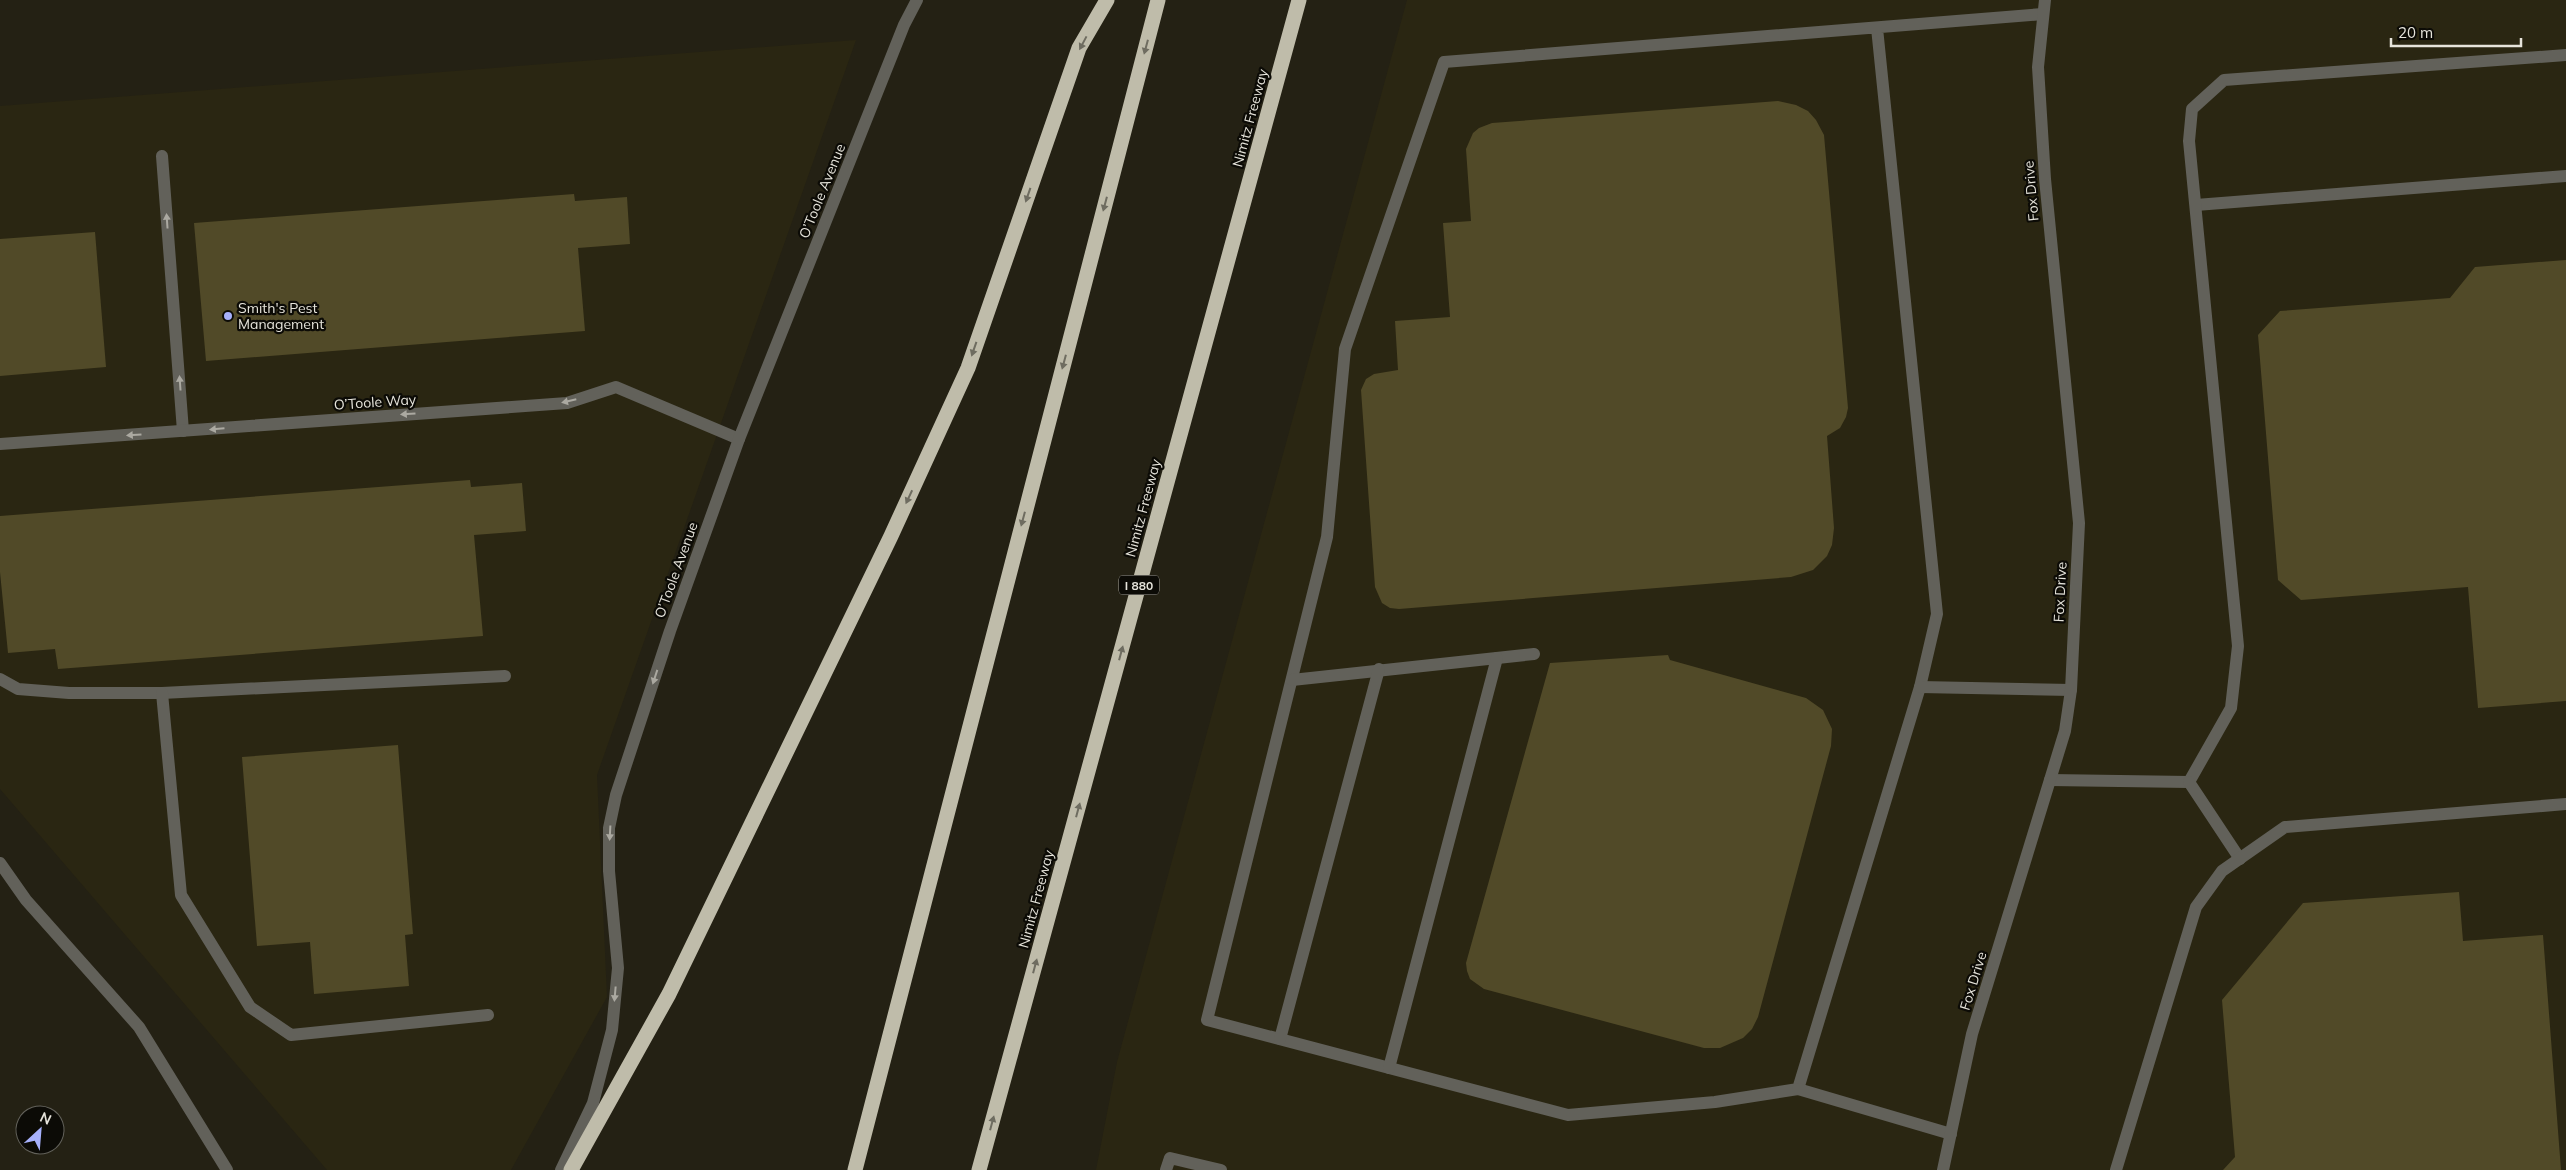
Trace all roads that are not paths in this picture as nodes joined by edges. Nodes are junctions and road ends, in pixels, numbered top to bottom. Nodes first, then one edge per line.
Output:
1 (917, 0) edge
2 (1107, 0) edge
3 (1158, 0) edge
4 (1299, 0) edge
5 (2044, 0) edge
6 (2043, 14) junction
7 (1877, 28) junction
8 (2566, 55) edge
9 (162, 156) dead end
10 (2566, 176) edge
11 (2196, 205) junction
12 (183, 431) junction
13 (739, 439) junction
14 (0, 444) edge
15 (1534, 654) dead end
16 (1497, 658) junction
17 (1379, 669) junction
18 (505, 676) dead end
19 (0, 678) edge
20 (1292, 680) junction
21 (1920, 687) junction
22 (2071, 690) junction
23 (162, 693) junction
24 (2050, 780) junction
25 (2189, 782) junction
26 (2566, 804) edge
27 (2240, 859) junction
28 (0, 863) edge
29 (488, 1015) dead end
30 (1280, 1039) junction
31 (1389, 1068) junction
32 (1798, 1089) junction
33 (1951, 1134) junction
34 (227, 1170) edge
35 (562, 1170) edge
36 (571, 1170) edge
37 (855, 1170) edge
38 (979, 1170) edge
39 (1166, 1170) edge
40 (1221, 1170) edge
41 (1943, 1170) edge
42 (2116, 1170) edge

1 - 13 street, O’Toole Avenue
2 -> 36 highway
3 -> 37 highway
38 -> 4 highway, Nimitz Freeway / I 880
5 - 6 street, Fox Drive
6 - 7 street
6 - 22 street, Fox Drive
7 - 20 street
7 - 21 street
8 - 11 street
12 -> 9 street
10 - 11 street
11 - 25 street
13 -> 12 street, O’Toole Way
12 -> 14 street, O’Toole Way
13 -> 35 street, O’Toole Avenue
15 - 16 street
16 - 17 street
16 - 31 street
17 - 20 street
17 - 30 street
18 - 23 street
19 - 23 street
20 - 30 street
21 - 22 street
21 - 32 street
22 - 24 street, Fox Drive
23 - 29 street
24 - 25 street
24 - 33 street, Fox Drive
25 - 27 street
26 - 27 street
27 - 42 street
28 - 34 street
30 - 31 street
31 - 32 street
32 - 33 street
33 - 41 street, Fox Drive
39 - 40 street

